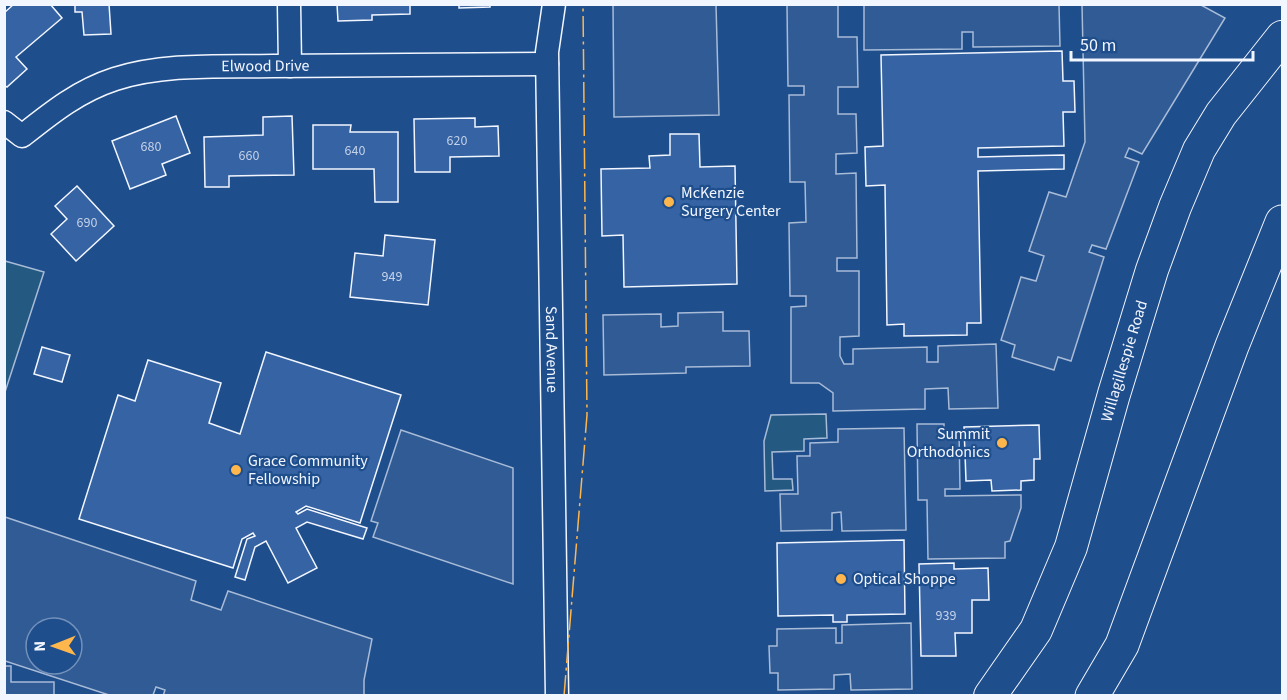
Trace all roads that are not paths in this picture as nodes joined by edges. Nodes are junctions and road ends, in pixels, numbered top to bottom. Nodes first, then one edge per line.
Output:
1 (289, 4) edge
2 (554, 4) edge
3 (1282, 37) edge
4 (547, 64) junction
5 (290, 66) junction
6 (4, 122) edge
7 (1282, 222) edge
8 (557, 696) edge
9 (990, 696) edge
10 (1092, 696) edge

1 - 5 street
2 - 4 street, Sand Avenue
3 - 9 street, Willagillespie Road
4 - 5 street, Elwood Drive
4 - 8 street, Sand Avenue
5 - 6 street, Elwood Drive
7 - 10 highway

